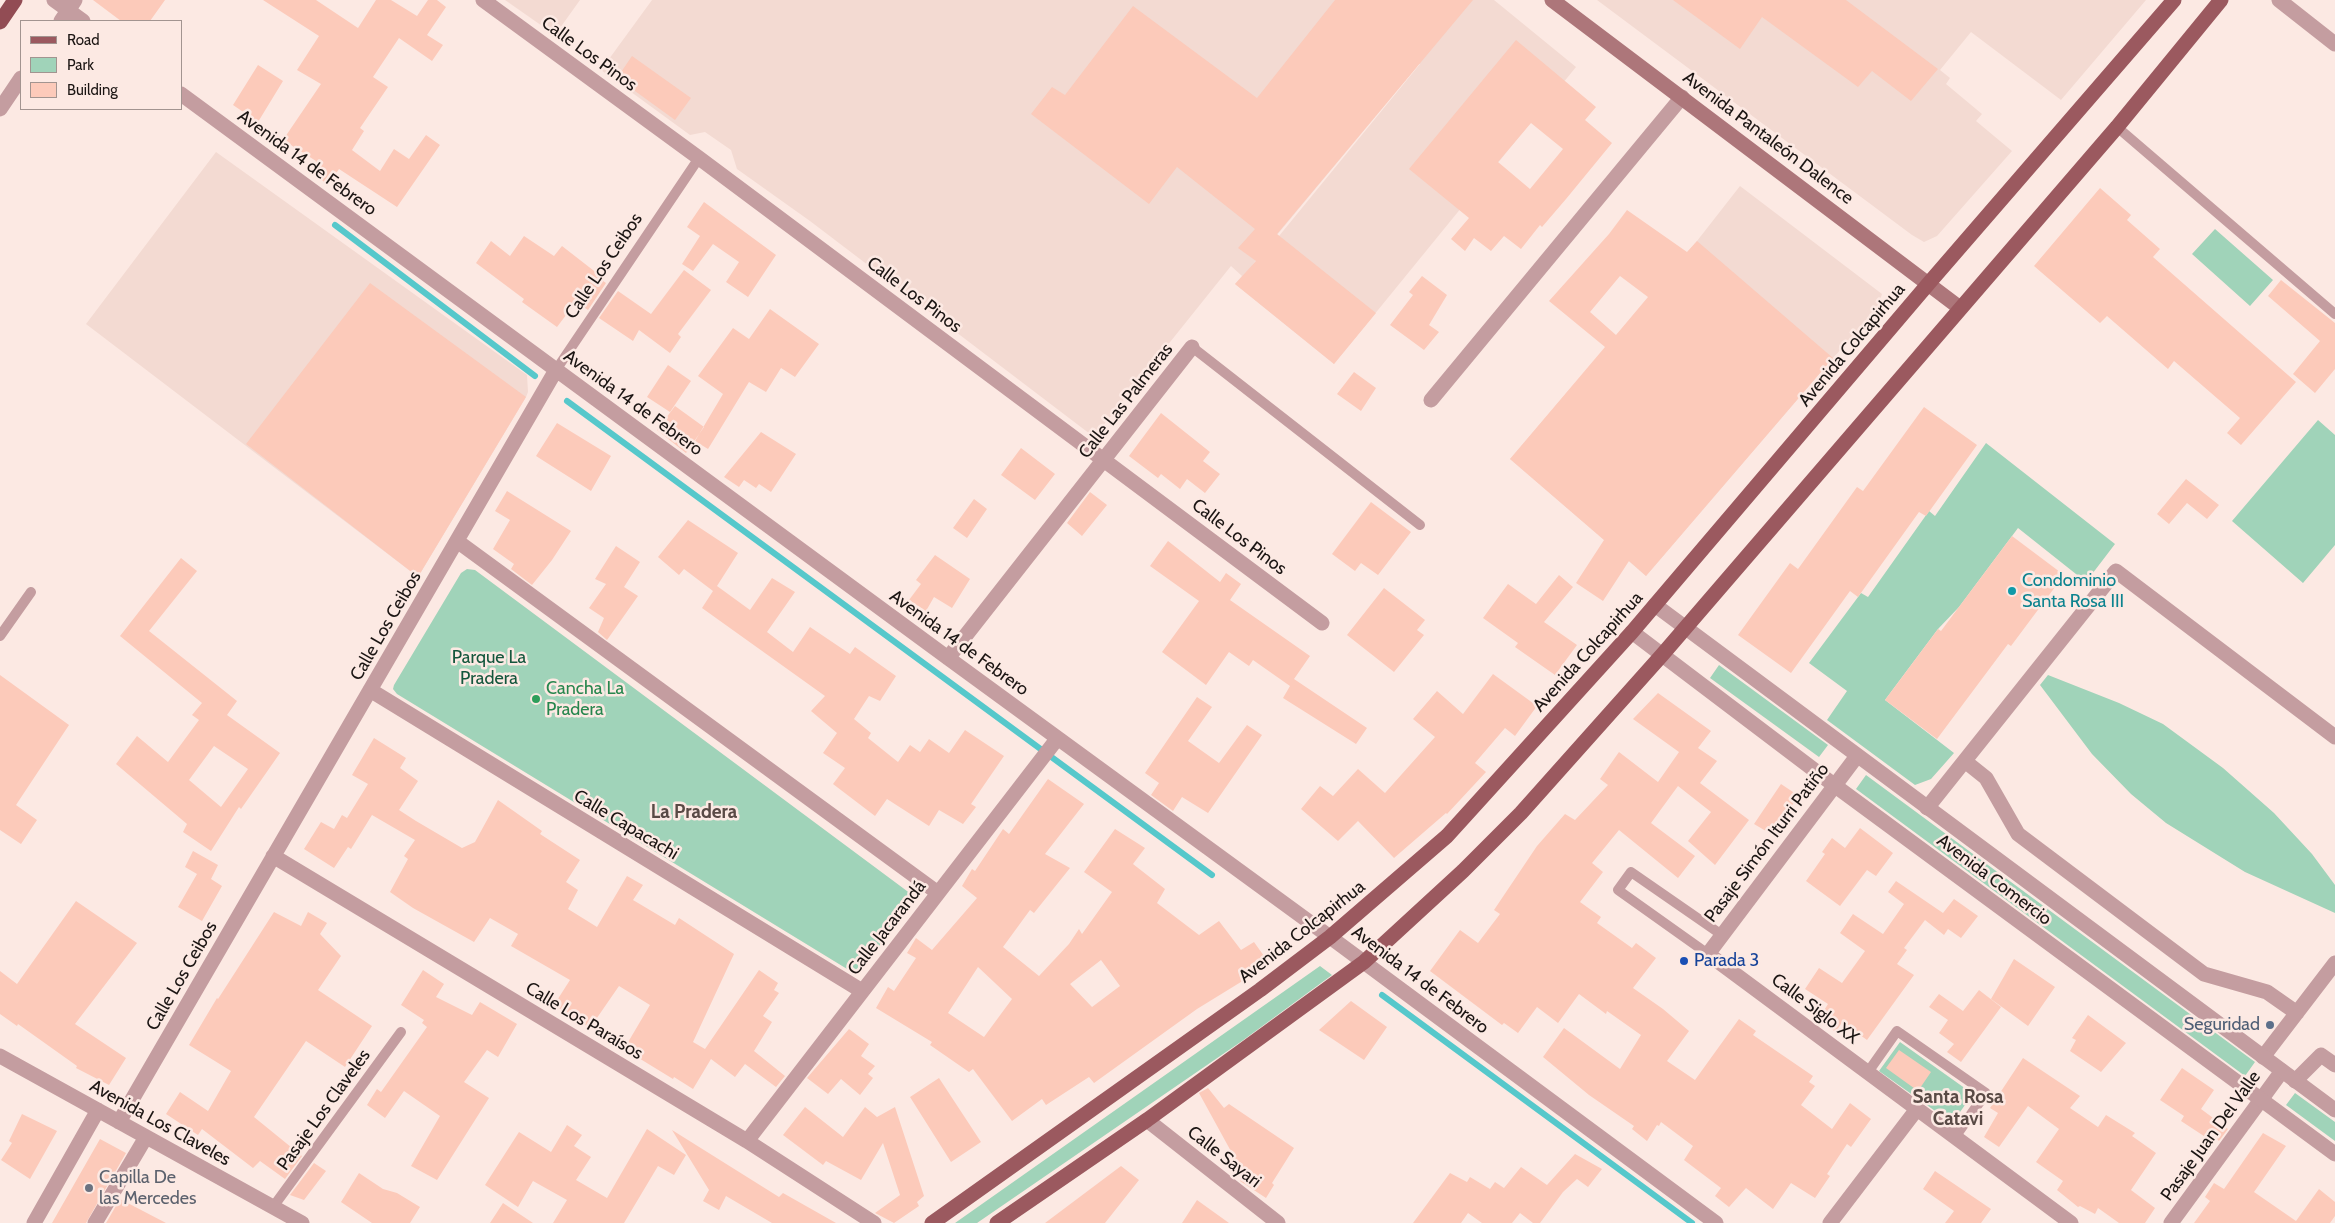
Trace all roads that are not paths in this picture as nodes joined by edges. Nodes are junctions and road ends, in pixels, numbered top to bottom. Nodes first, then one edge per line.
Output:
1 (15, 0) edge
2 (54, 0) edge
3 (483, 0) edge
4 (1552, 0) edge
5 (2174, 0) edge
6 (2220, 0) edge
7 (2279, 0) edge
8 (68, 11) edge
9 (82, 20) edge
10 (0, 22) edge
11 (2335, 44) edge
12 (20, 79) edge
13 (182, 95) edge
14 (1682, 97) junction
15 (0, 109) edge
16 (2117, 127) junction
17 (699, 158) junction
18 (1929, 283) junction
19 (1960, 308) junction
20 (2335, 314) edge
21 (1192, 347) joint
22 (556, 370) junction
23 (1431, 400) dead end
24 (1103, 460) junction
25 (1420, 525) dead end
26 (458, 541) junction
27 (31, 592) dead end
28 (1655, 605) junction
29 (1322, 623) dead end
30 (1684, 628) junction
31 (1632, 632) junction
32 (0, 636) edge
33 (1662, 655) junction
34 (948, 658) junction
35 (370, 690) junction
36 (2335, 737) edge
37 (1057, 739) junction
38 (1857, 756) junction
39 (1966, 762) junction
40 (1834, 785) junction
41 (1927, 808) junction
42 (273, 856) junction
43 (938, 893) junction
44 (1722, 935) junction
45 (1330, 937) junction
46 (1708, 954) junction
47 (1364, 962) junction
48 (2335, 963) edge
49 (862, 991) junction
50 (2297, 1013) junction
51 (401, 1032) dead end
52 (0, 1056) edge
53 (2263, 1058) junction
54 (2335, 1065) edge
55 (2282, 1071) junction
56 (1868, 1072) junction
57 (2295, 1081) junction
58 (2259, 1100) junction
59 (1917, 1109) junction
60 (98, 1110) junction
61 (2335, 1110) edge
62 (1146, 1120) junction
63 (119, 1122) junction
64 (146, 1137) junction
65 (1955, 1137) junction
66 (747, 1141) junction
67 (2335, 1154) edge
68 (273, 1207) junction
69 (34, 1223) edge
70 (95, 1223) edge
71 (302, 1223) edge
72 (874, 1223) edge
73 (932, 1223) edge
74 (997, 1223) edge
75 (1278, 1223) edge
76 (1716, 1223) edge
77 (1830, 1223) edge
78 (2071, 1223) edge
79 (2171, 1223) edge

1 - 10 highway
2 - 8 street
3 - 17 street, Calle Los Pinos
4 - 14 main road, Avenida Pantaleón Dalence
5 - 18 main road, Avenida Colcapirhua
6 - 16 main road
7 - 11 street
8 - 9 street
12 - 15 street
13 - 22 street, Avenida 14 de Febrero
14 - 18 main road, Avenida Pantaleón Dalence
14 - 23 street
16 - 19 main road
16 - 20 lane
17 - 22 lane, Calle Los Ceibos
17 - 24 street, Calle Los Pinos
18 - 19 main road, Avenida Pantaleón Dalence
18 - 28 main road, Avenida Colcapirhua
19 - 30 main road
21 - 24 street, Calle Las Palmeras
21 - 25 lane, Calle Las Palmeras
22 - 26 street, Calle Los Ceibos
22 - 34 street, Avenida 14 de Febrero
24 - 29 street, Calle Los Pinos
24 - 34 street, Calle Las Palmeras
26 - 35 street, Calle Los Ceibos
26 - 43 street
27 - 32 lane
28 - 30 street, Avenida Comercio
28 - 31 main road, Avenida Colcapirhua
30 - 33 main road
30 - 38 street, Avenida Comercio
31 - 33 street, Avenida Comercio
31 - 45 main road, Avenida Colcapirhua
33 - 40 street, Avenida Comercio
33 - 47 main road
34 - 37 street, Avenida 14 de Febrero
35 - 42 street, Calle Los Ceibos
35 - 49 street, Calle Capacachi
36 - 39 street
37 - 43 street, Calle Jacarandá
37 - 45 street, Avenida 14 de Febrero
38 - 40 street, Pasaje Simón Iturri Patiño
38 - 41 street, Avenida Comercio
39 - 41 street
39 - 50 street
40 - 44 street, Pasaje Simón Iturri Patiño
40 - 58 street, Avenida Comercio
41 - 53 street, Avenida Comercio
42 - 63 street, Calle Los Ceibos
42 - 66 street, Calle Los Paraísos
43 - 49 street, Calle Jacarandá
44 - 46 street, Pasaje Simón Iturri Patiño
44 - 46 lane, Calle Siglo XX
45 - 47 street, Avenida 14 de Febrero
45 - 73 main road, Avenida Colcapirhua
46 - 56 street, Calle Siglo XX
47 - 62 main road
47 - 76 street, Avenida 14 de Febrero
48 - 50 street, Pasaje Juan Del Valle
49 - 66 street, Calle Jacarandá
50 - 53 street, Pasaje Juan Del Valle
51 - 68 lane, Pasaje Los Claveles
52 - 60 street, Avenida Los Claveles
53 - 55 street, Avenida Comercio
54 - 57 street
55 - 57 street, Avenida Comercio
55 - 58 street, Pasaje Juan Del Valle
56 - 59 street, Calle Siglo XX
56 - 65 lane
57 - 61 street, Avenida Comercio
58 - 67 street, Avenida Comercio
58 - 79 street, Pasaje Juan Del Valle
59 - 65 street, Calle Siglo XX
59 - 77 street
60 - 63 street, Avenida Los Claveles
60 - 69 street
62 - 74 main road
62 - 75 street, Calle Sayari
63 - 64 street, Avenida Los Claveles
64 - 68 street, Avenida Los Claveles
64 - 70 street
65 - 78 street, Calle Siglo XX
66 - 72 street, Calle Los Paraísos
68 - 71 street, Avenida Los Claveles

